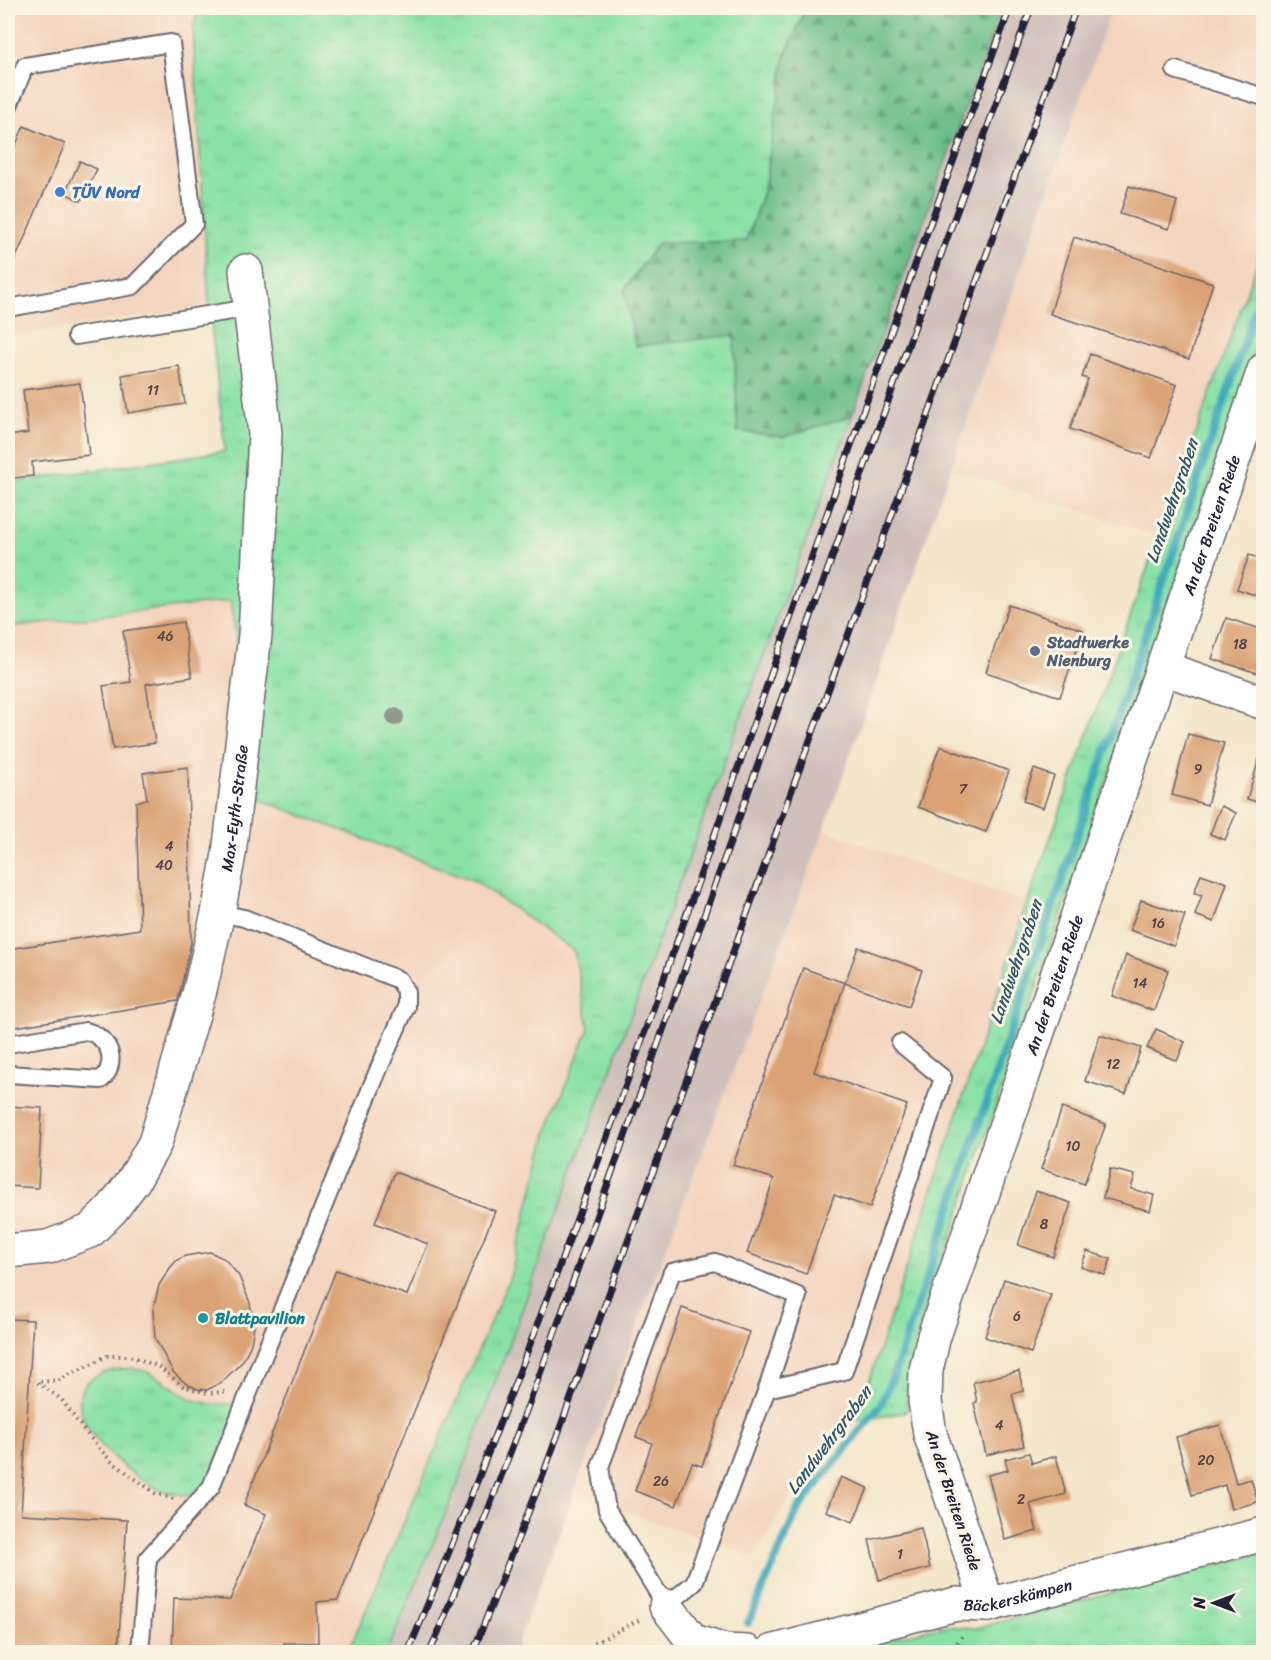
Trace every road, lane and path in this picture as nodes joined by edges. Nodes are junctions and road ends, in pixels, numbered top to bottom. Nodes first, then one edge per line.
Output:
1 (1175, 70) dead end
2 (1263, 97) edge
3 (8, 108) edge
4 (246, 271) dead end
5 (8, 308) edge
6 (250, 308) junction
7 (76, 336) dead end
8 (1263, 370) edge
9 (1162, 668) junction
10 (1263, 703) edge
11 (218, 913) junction
12 (900, 1043) dead end
13 (8, 1044) edge
14 (8, 1074) edge
15 (8, 1251) edge
16 (767, 1389) junction
17 (249, 1390) junction
18 (196, 1504) junction
19 (1263, 1534) edge
20 (988, 1605) junction
21 (666, 1606) junction
22 (140, 1653) edge
23 (587, 1653) edge
24 (747, 1653) edge
25 (771, 1653) edge

1 - 2 lane
3 - 5 lane
4 - 6 street, Max-Eyth-Straße
6 - 7 lane
6 - 11 street, Max-Eyth-Straße
8 - 9 street, An der Breiten Riede
9 - 10 street
9 - 20 street, An der Breiten Riede
11 - 15 street, Max-Eyth-Straße
11 - 17 lane
12 - 16 lane
13 - 14 lane
16 - 21 lane
16 - 21 lane
17 - 18 lane
17 - 18 path
18 - 22 lane
19 - 20 street, Bäckerskämpen
20 - 25 street, Bäckerskämpen
21 - 23 path
21 - 24 street

